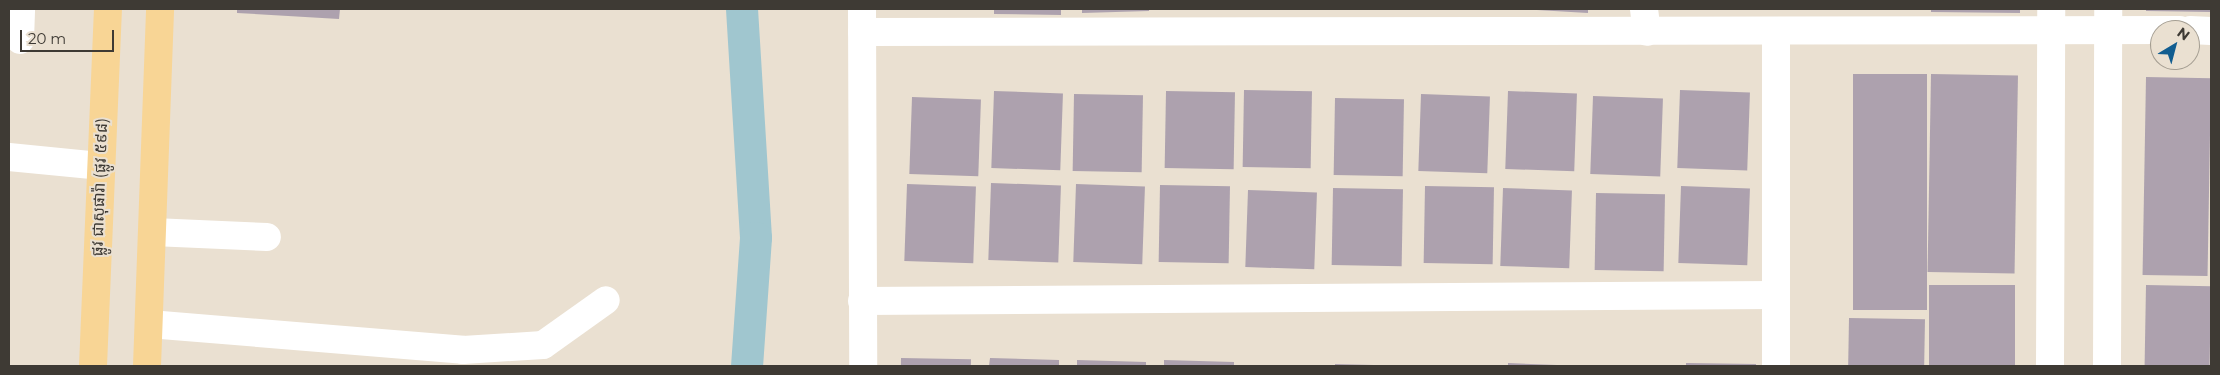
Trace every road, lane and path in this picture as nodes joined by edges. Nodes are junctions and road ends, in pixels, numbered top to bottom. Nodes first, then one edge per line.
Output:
1 (21, 9) edge
2 (108, 9) edge
3 (160, 9) edge
4 (2051, 18) edge
5 (2108, 18) edge
6 (1646, 20) edge
7 (862, 21) edge
8 (2150, 25) edge
9 (1776, 32) junction
10 (20, 40) dead end
11 (9, 157) edge
12 (100, 166) junction
13 (153, 232) junction
14 (267, 237) dead end
15 (1776, 295) junction
16 (606, 300) dead end
17 (862, 301) junction
18 (149, 324) junction
19 (93, 366) edge
20 (147, 366) edge
21 (863, 366) edge
22 (1776, 366) edge
23 (2050, 366) edge
24 (2107, 366) edge

1 - 10 street
2 - 12 main road, ផ្លូវ ជាសុផារ៉ា (ផ្លូវ ៥៩៨)
3 - 13 main road
4 - 5 street
4 - 9 street
4 - 23 street
5 - 8 street
5 - 24 street
6 - 7 street
6 - 9 street
7 - 17 street
9 - 15 street
11 - 12 street
12 - 19 main road, ផ្លូវ ជាសុផារ៉ា (ផ្លូវ ៥៩៨)
13 - 14 street
13 - 18 main road
15 - 17 street
15 - 22 street
16 - 18 street
17 - 21 street
18 - 20 main road

